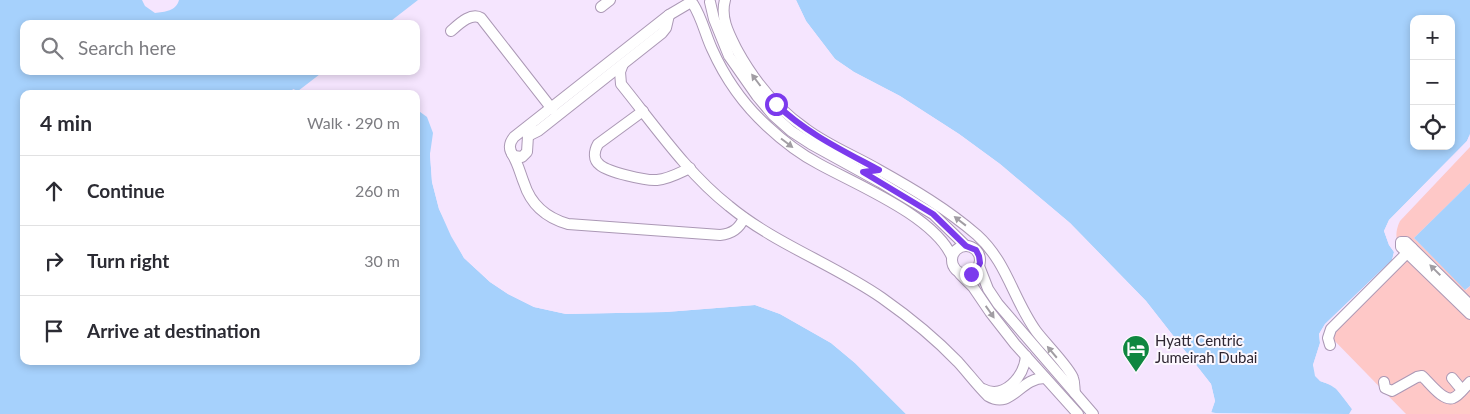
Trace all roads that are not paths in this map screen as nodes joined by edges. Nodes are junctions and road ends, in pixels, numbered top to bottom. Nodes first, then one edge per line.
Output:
1 (610, 0) edge
2 (725, 0) edge
3 (711, 1) edge
4 (691, 2) edge
5 (602, 7) dead end
6 (668, 15) junction
7 (451, 30) dead end
8 (623, 64) junction
9 (602, 81) junction
10 (621, 84) junction
11 (552, 109) junction
12 (643, 111) junction
13 (529, 131) junction
14 (512, 154) junction
15 (526, 154) junction
16 (690, 168) junction
17 (879, 170) junction
18 (863, 172) junction
19 (521, 174) junction
20 (744, 218) junction
21 (966, 246) junction
22 (952, 257) junction
23 (979, 266) junction
24 (960, 274) junction
25 (1458, 298) junction
26 (998, 304) junction
27 (1470, 305) edge
28 (1021, 306) junction
29 (1470, 314) edge
30 (1330, 345) dead end
31 (1026, 356) junction
32 (1045, 378) junction
33 (1452, 378) dead end
34 (1384, 382) dead end
35 (1470, 382) edge
36 (980, 387) junction
37 (1462, 390) junction
38 (1075, 393) junction
39 (1078, 414) edge
40 (1093, 414) edge

1 - 5 street
17 -> 2 street
3 - 4 street
3 - 18 street
4 - 6 street
4 -> 22 street
6 - 8 street
6 - 11 street
7 - 11 street
8 - 9 street
8 - 10 street
9 - 10 street
9 - 13 street
10 - 12 street
11 - 13 street
12 - 16 street
12 - 16 street
13 - 14 street
13 - 15 street
14 - 15 street
14 - 19 street
15 - 19 street
16 - 20 street
17 - 18 street
28 -> 17 street
18 - 21 street
19 - 20 street
20 - 36 street
21 - 22 street
21 - 23 street
22 - 24 street
23 - 24 street
23 - 26 street
24 -> 31 street
25 - 27 street
25 - 29 street
25 - 30 street
26 - 28 street
26 - 38 street
38 -> 28 street
31 - 32 street
31 - 36 street
32 - 36 street
32 - 39 street
33 - 37 street
34 - 37 street
35 - 37 street
38 - 40 street

